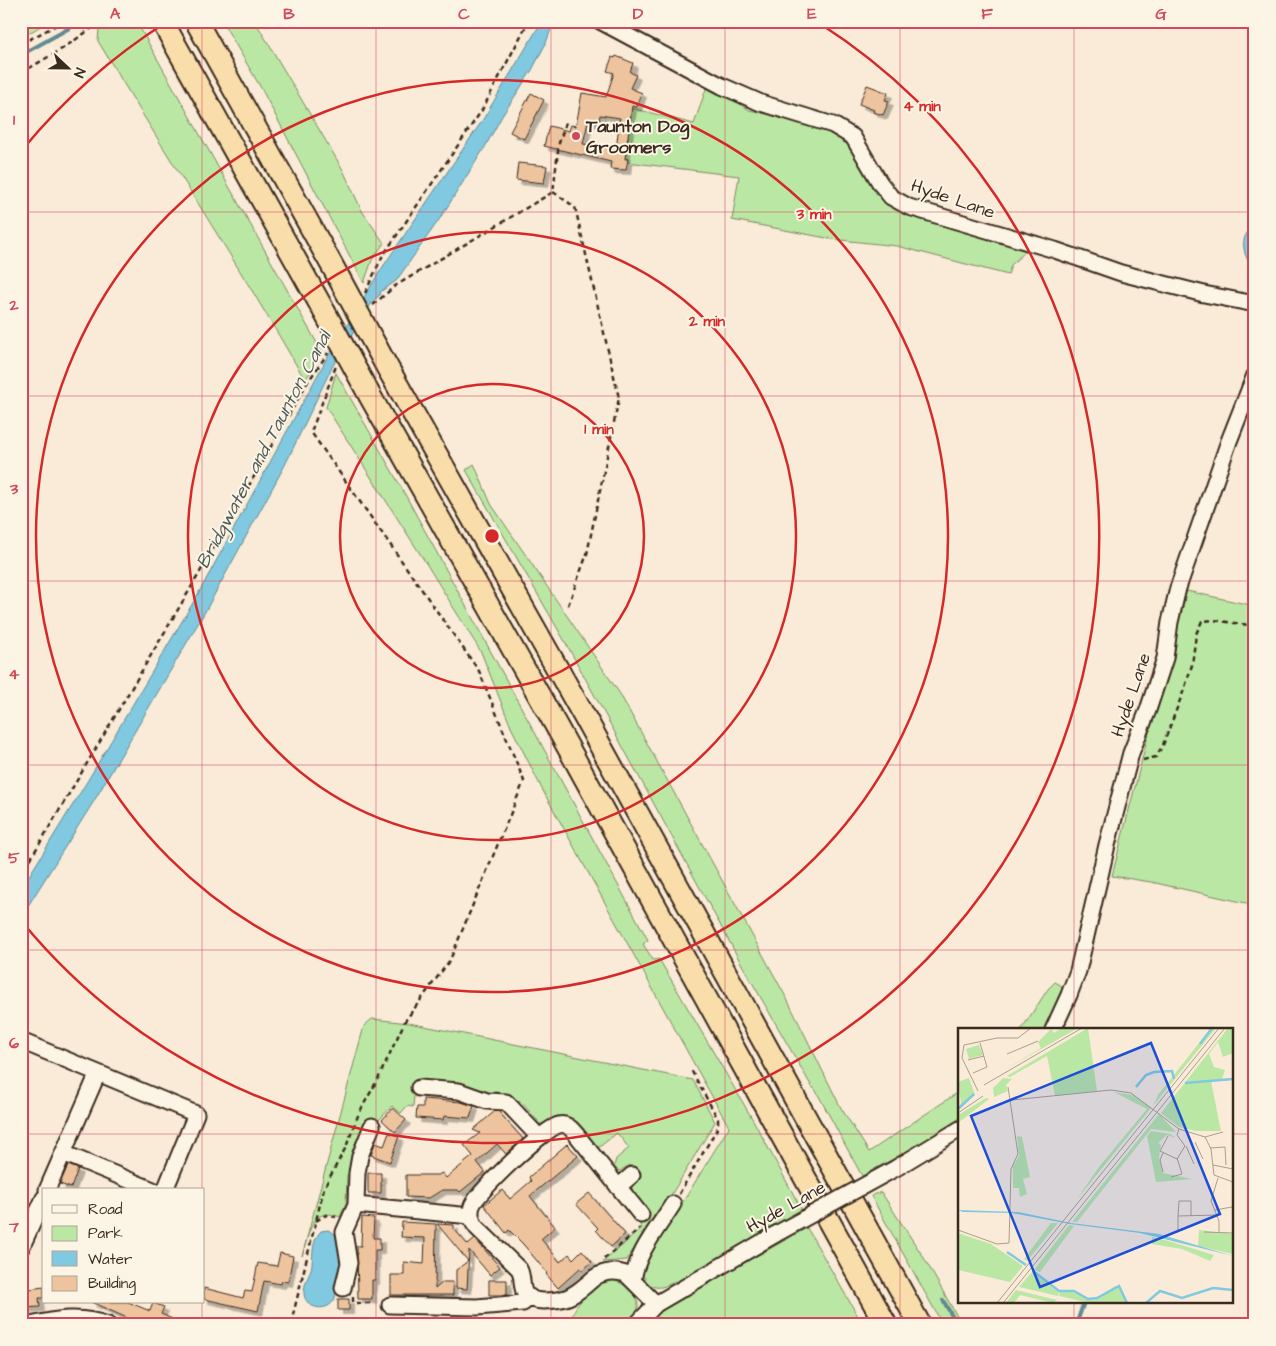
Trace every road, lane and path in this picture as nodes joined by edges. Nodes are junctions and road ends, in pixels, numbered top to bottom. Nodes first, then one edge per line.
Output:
1 (64, 21) edge
2 (102, 21) edge
3 (162, 21) edge
4 (196, 21) edge
5 (529, 21) edge
6 (600, 21) edge
7 (21, 44) edge
8 (21, 73) edge
9 (553, 192) dead end
10 (362, 298) dead end
11 (1255, 304) edge
12 (331, 349) dead end
13 (1255, 375) edge
14 (567, 608) dead end
15 (1255, 626) edge
16 (1129, 761) junction
17 (21, 875) edge
18 (1054, 1028) edge
19 (397, 1036) dead end
20 (21, 1041) edge
21 (690, 1068) dead end
22 (98, 1073) junction
23 (419, 1088) dead end
24 (372, 1126) dead end
25 (958, 1130) edge
26 (539, 1137) junction
27 (63, 1153) junction
28 (632, 1175) dead end
29 (618, 1187) junction
30 (48, 1188) edge
31 (148, 1188) edge
32 (166, 1188) edge
33 (42, 1202) edge
34 (356, 1204) junction
35 (673, 1204) joint
36 (641, 1215) joint
37 (471, 1216) junction
38 (315, 1222) junction
39 (348, 1222) junction
40 (21, 1248) edge
41 (594, 1277) junction
42 (633, 1281) junction
43 (348, 1289) joint
44 (530, 1298) junction
45 (372, 1303) dead end
46 (656, 1304) junction
47 (390, 1305) dead end
48 (38, 1324) edge
49 (108, 1325) edge
50 (281, 1325) edge
51 (636, 1325) edge
52 (886, 1325) edge
53 (920, 1325) edge

1 - 7 path
2 - 8 path
3 - 52 highway, bridge
4 - 53 highway, bridge
5 - 10 path
6 - 11 street, Hyde Lane
9 - 14 path
12 - 17 path
13 - 16 street, Hyde Lane
15 - 16 path
16 - 18 street, Hyde Lane
19 - 38 path
20 - 22 street
21 - 35 path
22 - 27 street
22 - 32 street
23 - 26 street
24 - 34 street
25 - 46 street, Hyde Lane, bridge
26 - 29 street
26 - 37 street
27 - 30 street
27 - 31 street
28 - 29 street
29 - 36 street
33 - 40 street
34 - 37 street
34 - 39 street
35 - 42 street
36 - 41 path
37 - 44 street
38 - 39 path
38 - 50 path
39 - 43 street
41 - 42 street
41 - 44 street
42 - 46 street
43 - 45 path
44 - 47 street
46 - 51 street, Hyde Lane
48 - 49 street

